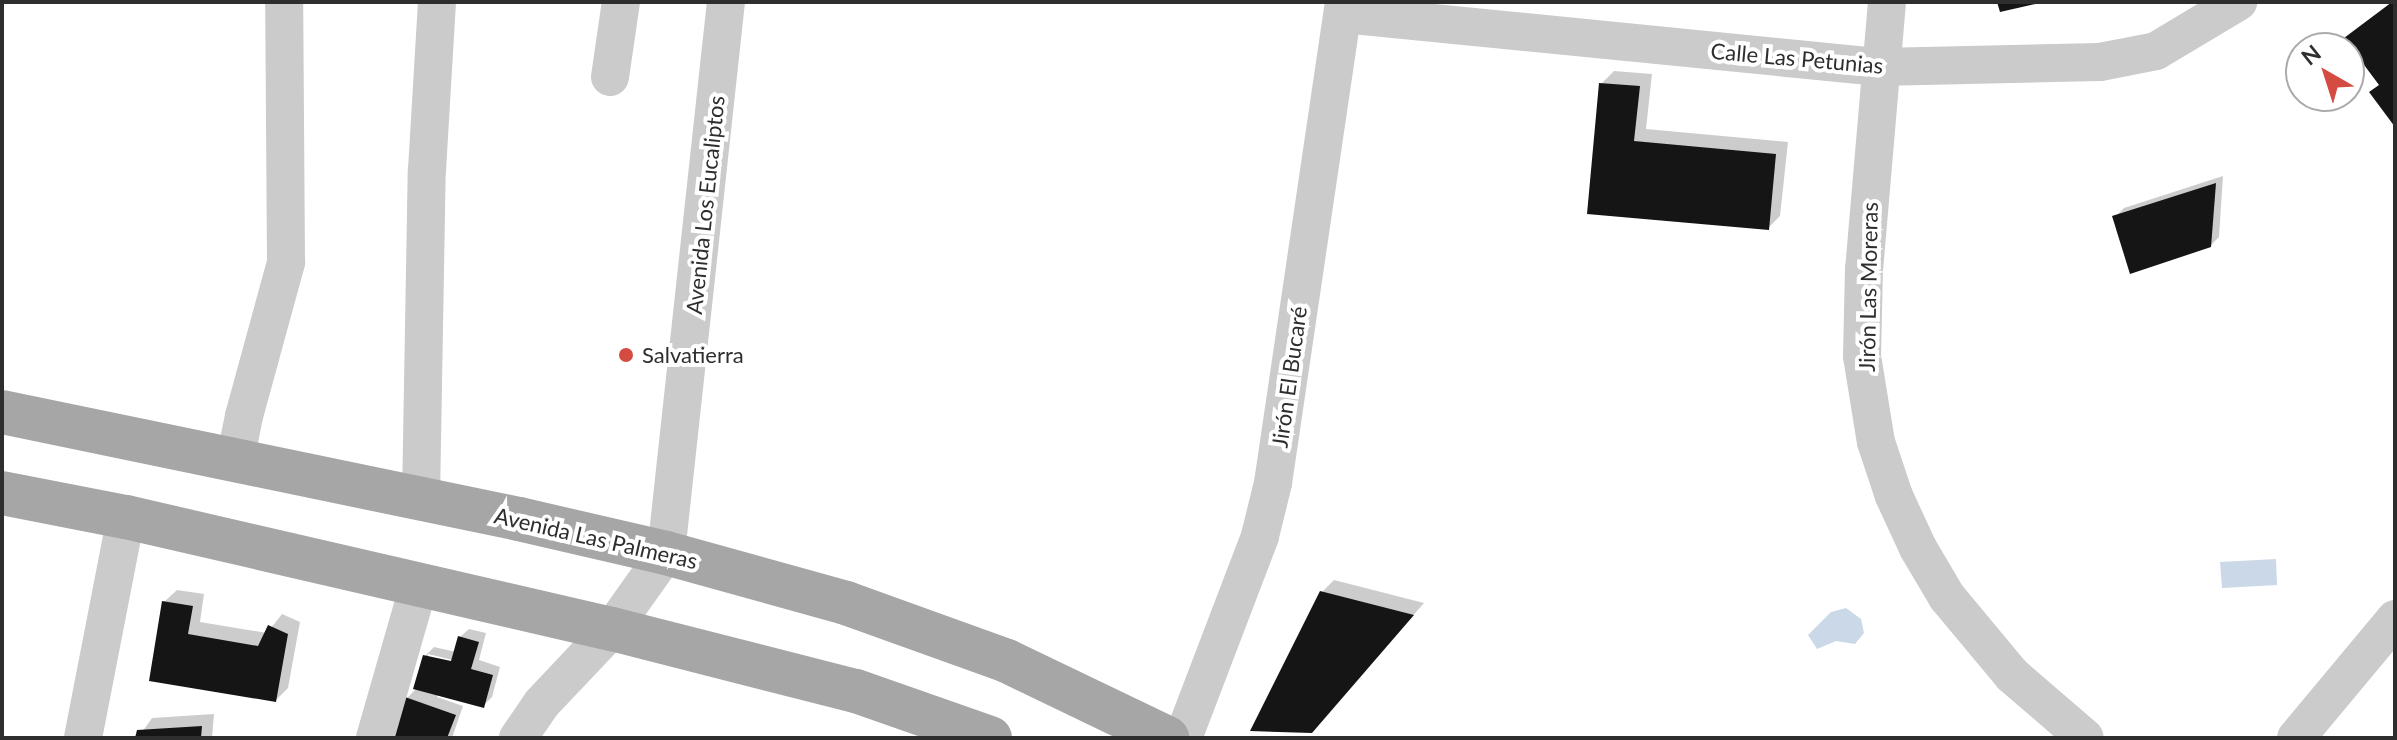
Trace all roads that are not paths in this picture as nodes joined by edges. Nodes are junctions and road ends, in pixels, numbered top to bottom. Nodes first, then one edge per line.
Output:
1 (437, 2) edge
2 (621, 2) edge
3 (726, 2) edge
4 (1887, 2) edge
5 (2238, 2) edge
6 (284, 4) edge
7 (1344, 8) edge
8 (1879, 67) junction
9 (610, 77) dead end
10 (2, 412) edge
11 (235, 461) junction
12 (2, 493) edge
13 (421, 499) junction
14 (126, 517) junction
15 (666, 553) junction
16 (419, 585) junction
17 (2395, 619) edge
18 (612, 629) junction
19 (83, 738) edge
20 (375, 738) edge
21 (518, 738) edge
22 (990, 738) edge
23 (1167, 738) edge
24 (1183, 738) edge
25 (2085, 738) edge
26 (2296, 738) edge

1 - 13 street
2 - 9 street
3 - 15 street, Avenida Los Eucaliptos
4 - 8 street, Jirón Las Moreras
5 - 8 street, Calle Las Petunias
6 - 11 street
7 - 8 street, Calle Las Petunias
7 - 24 street, Jirón El Bucaré
8 - 25 street, Jirón Las Moreras
10 - 11 main road, Avenida Las Palmeras
11 - 13 main road, Avenida Las Palmeras
12 - 14 main road
13 - 15 main road, Avenida Las Palmeras
14 - 16 main road
14 - 19 street
15 - 18 street, Avenida Los Eucaliptos
15 - 23 main road, Avenida Las Palmeras
16 - 18 main road
16 - 20 street
17 - 26 street
18 - 21 street, Avenida Los Eucaliptos
18 - 22 main road

